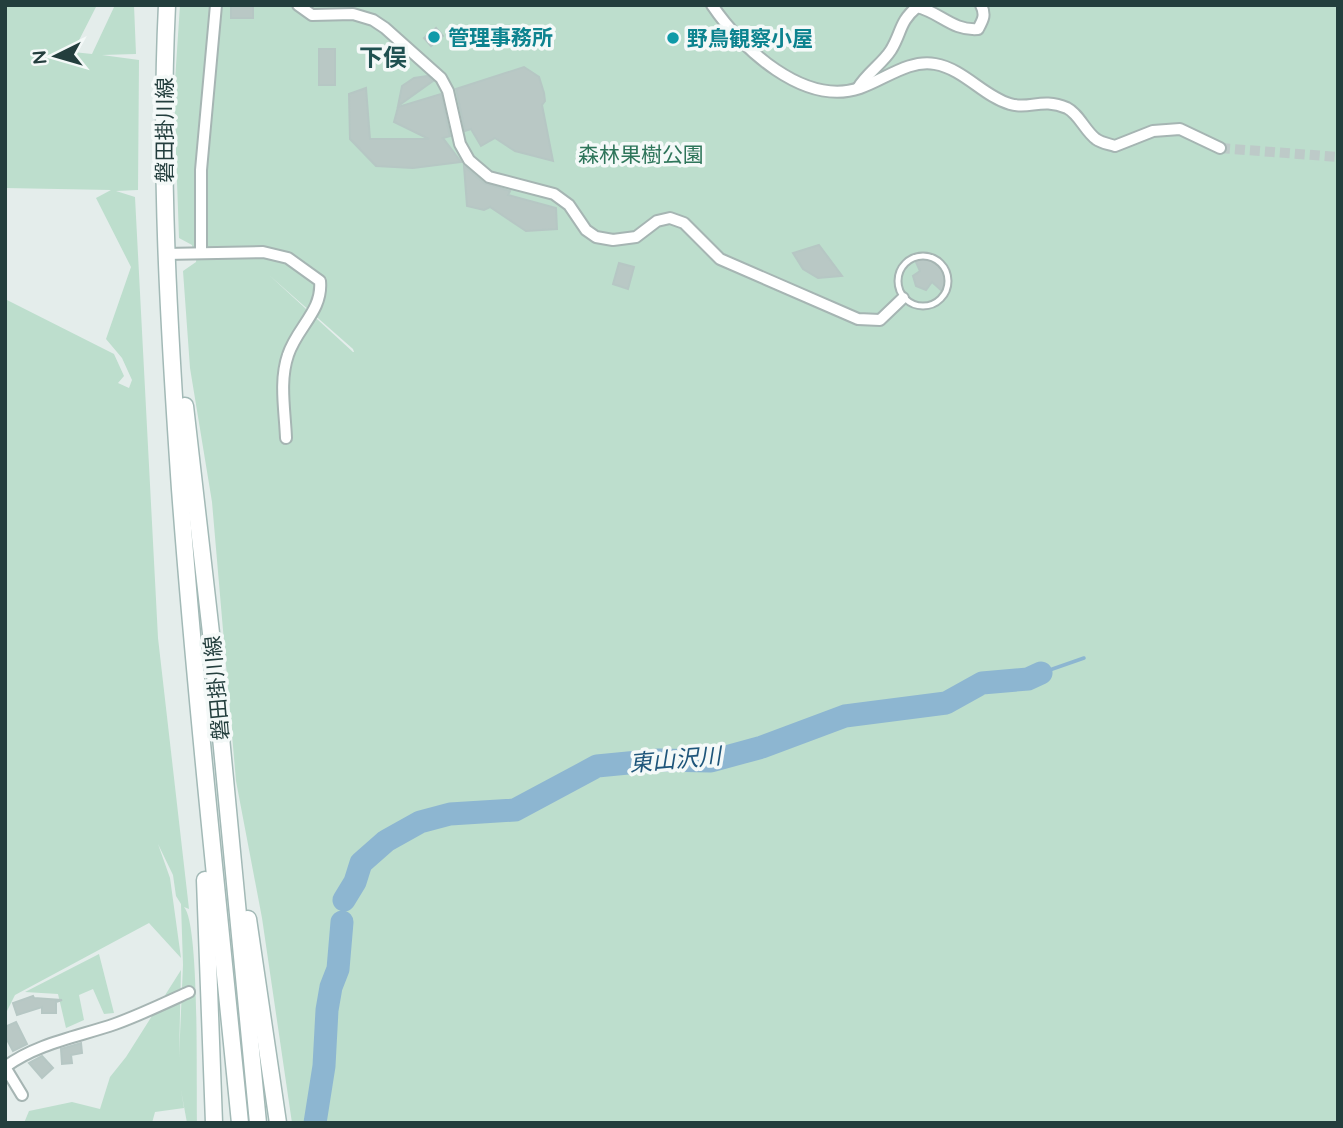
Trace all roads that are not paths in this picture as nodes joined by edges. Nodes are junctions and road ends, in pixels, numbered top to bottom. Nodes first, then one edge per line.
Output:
1 (167, 5) edge
2 (216, 5) edge
3 (298, 5) edge
4 (712, 5) edge
5 (981, 5) edge
6 (859, 89) junction
7 (1220, 148) tunnel mouth
8 (201, 253) junction
9 (165, 254) junction
10 (903, 298) junction
11 (286, 438) dead end
12 (191, 634) junction
13 (225, 786) junction
14 (189, 992) dead end
15 (22, 1096) dead end
16 (214, 1123) edge
17 (240, 1123) edge
18 (258, 1123) edge
19 (278, 1123) edge

1 - 9 main road, 磐田掛川線
2 - 8 street
3 - 10 street
4 - 6 street
5 - 6 street
6 - 7 street
8 - 9 street
8 - 11 street
9 - 12 main road, 磐田掛川線
9 - 13 main road, 磐田掛川線
10 - 10 lane
12 - 16 main road
12 - 17 main road, 磐田掛川線
13 - 18 main road, 磐田掛川線
13 - 19 main road
14 - 15 street

